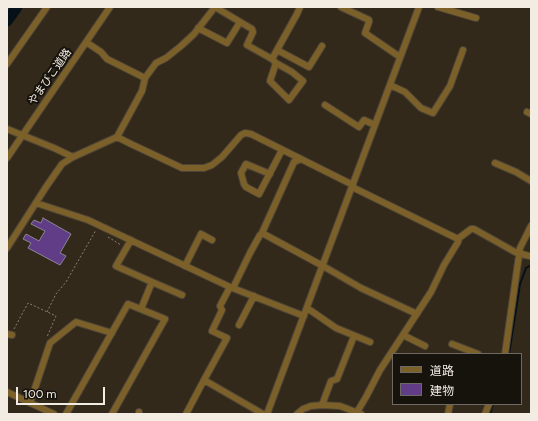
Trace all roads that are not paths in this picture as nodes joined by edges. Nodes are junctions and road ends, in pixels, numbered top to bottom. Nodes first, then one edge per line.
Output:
1 (47, 7) edge
2 (110, 7) edge
3 (215, 7) edge
4 (300, 7) edge
5 (341, 7) edge
6 (419, 7) edge
7 (438, 7) edge
8 (464, 7) edge
9 (462, 14) junction
10 (476, 18) dead end
11 (240, 22) junction
12 (198, 28) junction
13 (86, 42) junction
14 (322, 46) dead end
15 (277, 50) junction
16 (463, 50) dead end
17 (400, 57) junction
18 (274, 61) junction
19 (7, 64) edge
20 (145, 78) junction
21 (390, 85) junction
22 (325, 105) dead end
23 (375, 125) junction
24 (7, 129) edge
25 (22, 136) junction
26 (117, 137) junction
27 (282, 150) junction
28 (7, 158) edge
29 (73, 158) junction
30 (301, 159) junction
31 (495, 163) dead end
32 (270, 174) junction
33 (531, 181) edge
34 (353, 186) junction
35 (36, 203) junction
36 (531, 226) edge
37 (262, 233) junction
38 (459, 238) junction
39 (131, 240) junction
40 (212, 240) dead end
41 (7, 248) edge
42 (520, 253) junction
43 (531, 256) edge
44 (185, 266) junction
45 (323, 266) junction
46 (152, 282) junction
47 (231, 287) junction
48 (182, 295) dead end
49 (254, 296) junction
50 (306, 308) junction
51 (141, 309) junction
52 (417, 314) junction
53 (304, 316) junction
54 (239, 325) dead end
55 (112, 333) junction
56 (403, 335) junction
57 (354, 336) junction
58 (370, 342) dead end
59 (452, 344) dead end
60 (425, 346) dead end
61 (475, 353) edge
62 (505, 353) edge
63 (204, 380) junction
64 (7, 392) edge
65 (30, 402) junction
66 (322, 405) junction
67 (359, 413) edge
68 (54, 414) edge
69 (66, 414) edge
70 (112, 414) edge
71 (186, 414) edge
72 (263, 414) edge
73 (267, 414) edge
74 (297, 414) edge

1 - 19 street
2 - 13 street, やまびこ道路
3 - 11 street
3 - 12 street
4 - 15 street
5 - 17 street
6 - 17 street
7 - 9 street
8 - 9 street
9 - 10 street
11 - 12 street
11 - 18 street
12 - 20 street
13 - 20 street
13 - 25 street, やまびこ道路
14 - 15 street
15 - 18 street
16 - 21 street
17 - 21 street
18 - 18 street
20 - 26 street
21 - 23 street
22 - 23 street
23 - 34 street
24 - 25 street
25 - 28 street, やまびこ道路
25 - 29 street
26 - 27 street
26 - 29 street
27 - 30 street
27 - 32 street
29 - 35 street
30 - 34 street
30 - 37 street
31 - 33 street
32 - 32 street
34 - 38 street
34 - 45 street
35 - 39 street
35 - 41 street
36 - 42 street
37 - 45 street
37 - 47 street
38 - 42 street
38 - 52 street
39 - 44 street
39 - 46 street
40 - 44 street
42 - 43 street
42 - 62 street
44 - 47 street
45 - 50 street
45 - 52 street
46 - 48 street
46 - 51 street
47 - 49 street
47 - 63 street
49 - 53 street
49 - 54 street
50 - 53 street
50 - 57 street
51 - 55 street
51 - 70 street
52 - 56 street
53 - 73 street
55 - 65 street
55 - 69 street
56 - 60 street
56 - 67 street
57 - 58 street
57 - 66 street
59 - 61 street
63 - 71 street
63 - 72 street
64 - 65 street
65 - 68 street
66 - 67 street
66 - 74 street

